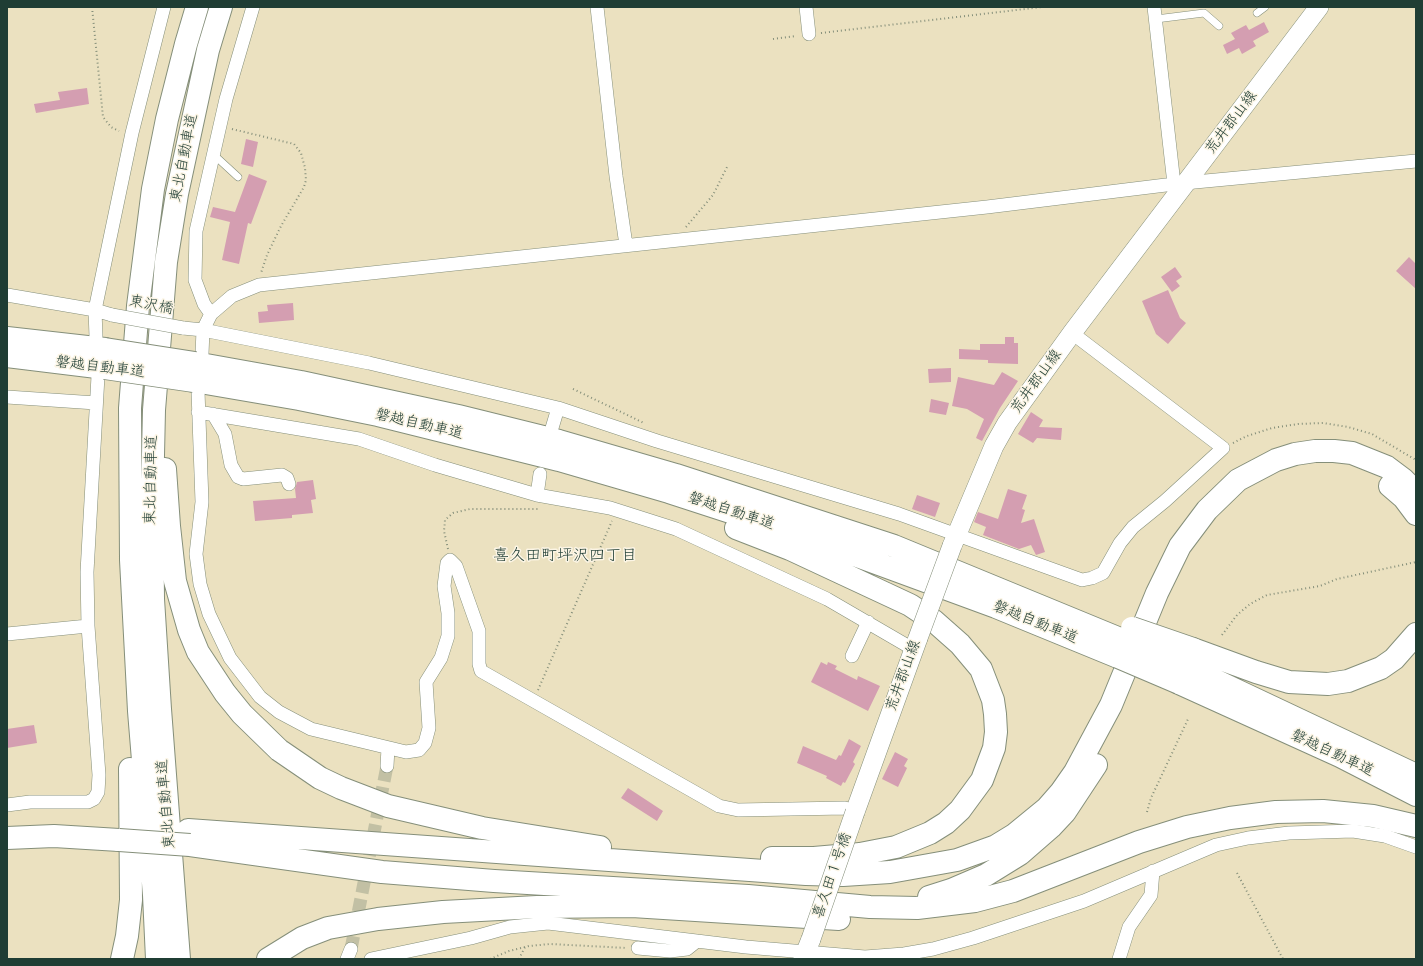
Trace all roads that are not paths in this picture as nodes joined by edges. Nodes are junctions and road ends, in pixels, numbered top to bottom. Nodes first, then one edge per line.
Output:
1 (164, 7) edge
2 (197, 7) edge
3 (220, 7) edge
4 (253, 7) edge
5 (597, 7) edge
6 (806, 7) edge
7 (1264, 7) edge
8 (1320, 7) edge
9 (1155, 13) edge
10 (1257, 13) dead end
11 (1219, 26) dead end
12 (809, 34) road end
13 (213, 154) junction
14 (1416, 161) edge
15 (238, 177) dead end
16 (1180, 184) junction
17 (177, 194) junction
18 (626, 245) junction
19 (7, 295) edge
20 (95, 310) junction
21 (211, 314) junction
22 (203, 330) junction
23 (1072, 333) junction
24 (7, 338) edge
25 (7, 356) edge
26 (101, 358) junction
27 (197, 372) junction
28 (7, 397) edge
29 (96, 402) junction
30 (558, 408) junction
31 (198, 412) junction
32 (213, 414) junction
33 (552, 428) dead end
34 (454, 434) junction
35 (540, 474) dead end
36 (289, 484) dead end
37 (1416, 492) edge
38 (537, 495) junction
39 (1416, 514) edge
40 (954, 540) junction
41 (131, 560) junction
42 (868, 622) junction
43 (88, 626) junction
44 (7, 634) edge
45 (1416, 634) edge
46 (1125, 642) junction
47 (916, 644) junction
48 (852, 656) dead end
49 (1186, 666) junction
50 (1103, 721) junction
51 (388, 748) junction
52 (387, 766) tunnel mouth
53 (1416, 775) edge
54 (1416, 794) edge
55 (7, 805) edge
56 (855, 812) junction
57 (7, 824) edge
58 (1416, 826) edge
59 (1187, 827) junction
60 (118, 833) junction
61 (224, 833) junction
62 (7, 838) edge
63 (189, 838) junction
64 (600, 847) junction
65 (1416, 847) edge
66 (767, 858) junction
67 (1153, 871) junction
68 (656, 890) junction
69 (870, 907) junction
70 (697, 941) junction
71 (638, 948) road end
72 (807, 950) edge
73 (122, 959) edge
74 (157, 959) edge
75 (179, 959) edge
76 (266, 959) edge
77 (371, 959) edge
78 (1119, 959) edge

1 - 20 street
2 - 41 highway, 東北自動車道
3 - 17 highway, 東北自動車道
4 - 13 street
5 - 18 street
6 - 12 street
7 - 10 lane
8 - 16 main road, 荒井郡山線
9 - 11 lane
9 - 16 street
13 - 15 lane
13 - 21 street
14 - 16 street
16 - 18 street
16 - 23 main road, 荒井郡山線
17 - 64 highway
17 - 75 highway, 東北自動車道
18 - 21 street
19 - 20 street, 東沢橋
20 - 22 street, 東沢橋, bridge
20 - 26 street
21 - 22 street
22 - 27 street
22 - 30 street, 東沢橋
23 - 40 main road, 荒井郡山線
23 - 40 street, 東沢橋
24 - 26 highway, 磐越自動車道
25 - 26 highway, 磐越自動車道
26 - 27 highway, 磐越自動車道, bridge
26 - 29 street
27 - 31 street
27 - 34 highway, 磐越自動車道
27 - 46 highway, 磐越自動車道
28 - 29 street
29 - 43 street
30 - 33 street
30 - 40 street, 東沢橋
31 - 32 street
31 - 51 street
32 - 36 street
32 - 38 street
34 - 46 highway, 磐越自動車道
34 - 66 highway
35 - 38 street
37 - 50 highway
38 - 42 street
39 - 69 highway
40 - 47 main road, 荒井郡山線, bridge
41 - 73 highway
41 - 74 highway, 東北自動車道
42 - 47 street
42 - 48 street
43 - 44 street
43 - 55 street
45 - 49 highway
46 - 49 highway, bridge
46 - 49 highway, 磐越自動車道, bridge
47 - 56 main road, 荒井郡山線
49 - 53 highway, 磐越自動車道
49 - 54 highway, 磐越自動車道
50 - 61 highway
50 - 66 highway
51 - 52 street
51 - 56 street
56 - 72 main road, 喜久田１号橋, bridge
57 - 60 highway
58 - 59 highway
59 - 69 highway
59 - 76 highway
60 - 62 highway
60 - 63 highway
61 - 63 highway
61 - 64 highway
63 - 68 highway
64 - 66 highway
65 - 67 street
67 - 72 street
67 - 78 street
68 - 69 highway
68 - 76 highway
70 - 71 street
70 - 72 street
70 - 77 street

